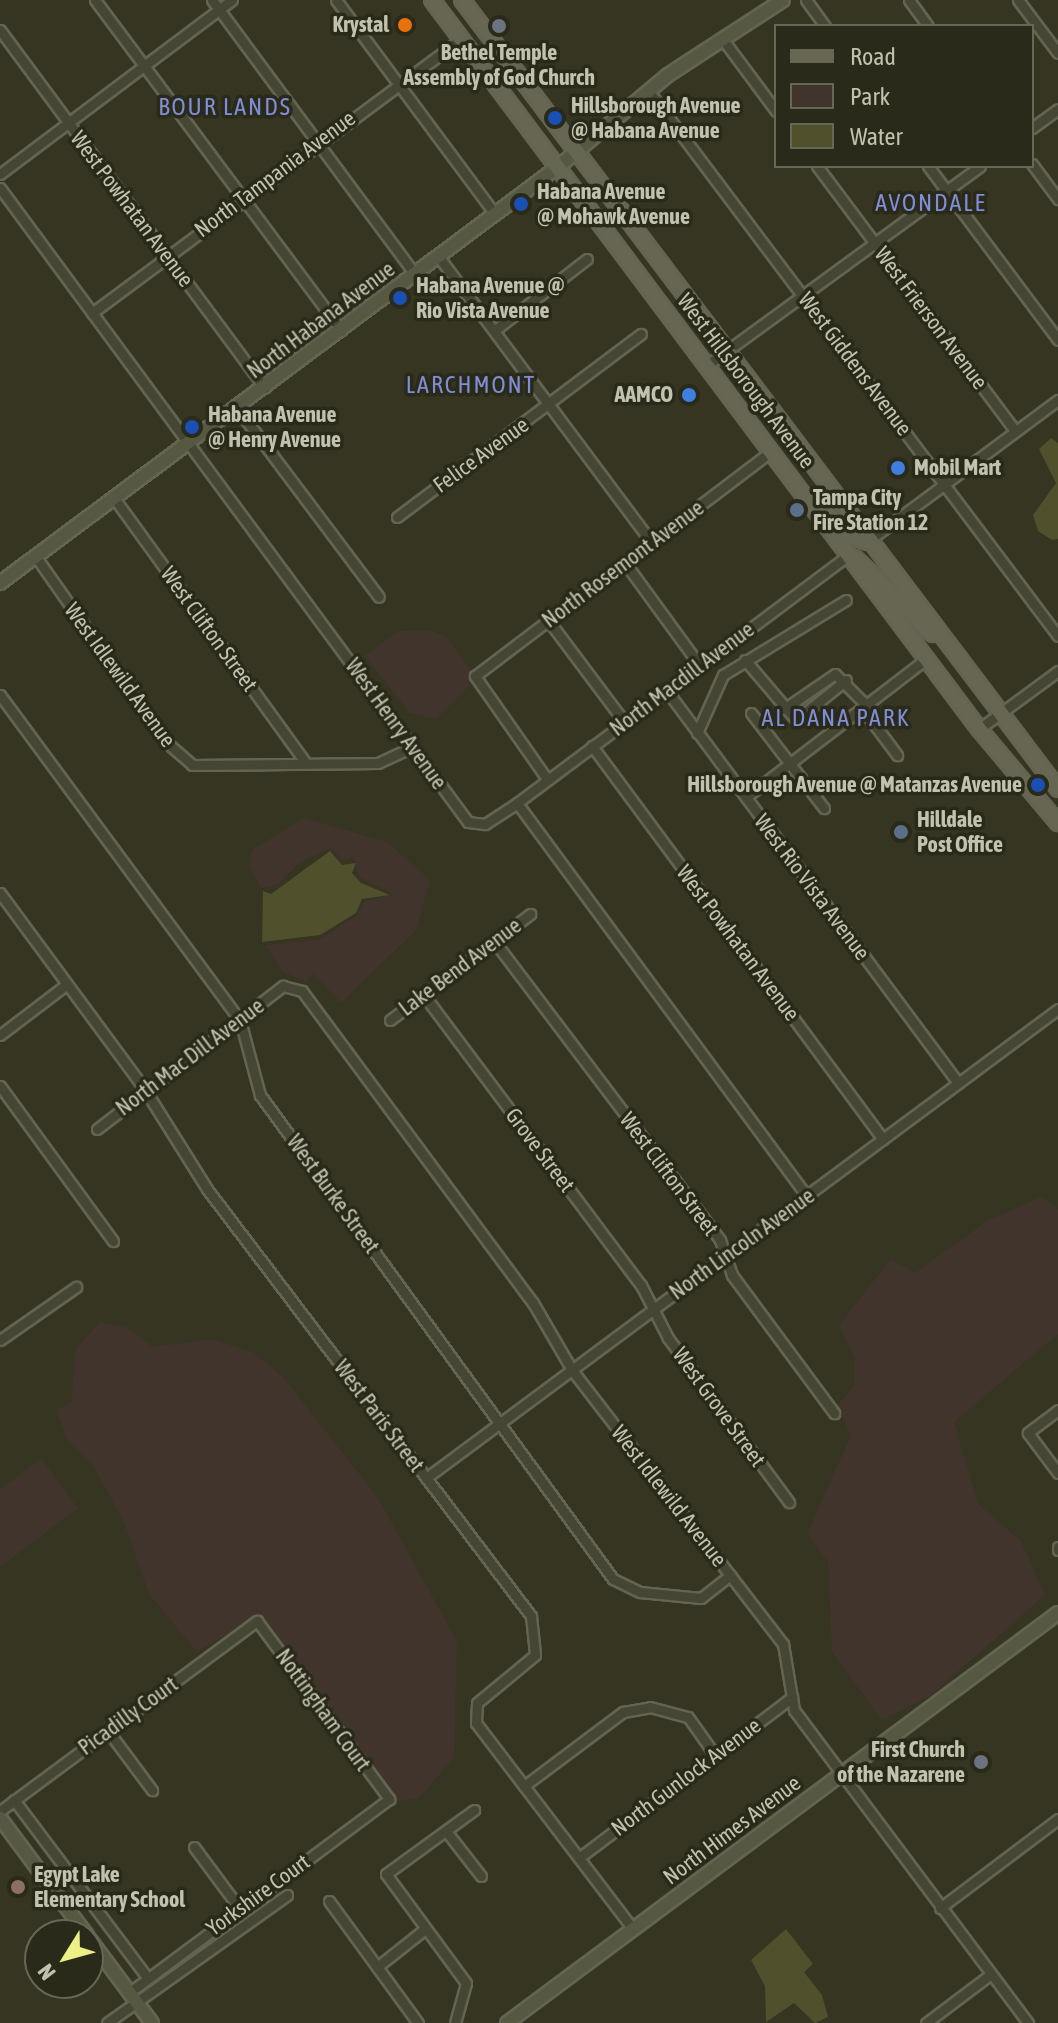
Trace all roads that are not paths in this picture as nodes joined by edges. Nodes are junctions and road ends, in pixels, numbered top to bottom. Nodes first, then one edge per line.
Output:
1 (95, 0) edge
2 (212, 0) edge
3 (232, 0) edge
4 (336, 0) edge
5 (432, 0) edge
6 (783, 0) edge
7 (806, 0) edge
8 (909, 0) edge
9 (1018, 0) edge
10 (459, 1) edge
11 (219, 10) junction
12 (824, 24) edge
13 (927, 24) edge
14 (0, 30) edge
15 (461, 39) junction
16 (724, 41) junction
17 (1058, 53) edge
18 (144, 66) junction
19 (397, 82) junction
20 (650, 93) junction
21 (774, 108) edge
22 (1058, 109) edge
23 (69, 123) junction
24 (1034, 127) edge
25 (318, 142) junction
26 (576, 153) junction
27 (558, 167) junction
28 (1034, 167) edge
29 (818, 168) edge
30 (929, 168) edge
31 (977, 168) edge
32 (0, 174) edge
33 (0, 188) edge
34 (946, 191) junction
35 (243, 199) junction
36 (1058, 199) edge
37 (495, 214) junction
38 (874, 243) junction
39 (167, 256) junction
40 (438, 256) junction
41 (587, 259) dead end
42 (415, 274) junction
43 (803, 294) junction
44 (92, 313) junction
45 (341, 330) junction
46 (495, 330) junction
47 (641, 334) dead end
48 (1058, 340) edge
49 (726, 352) junction
50 (706, 366) junction
51 (265, 388) junction
52 (1058, 400) edge
53 (549, 405) junction
54 (237, 408) junction
55 (1015, 431) junction
56 (189, 444) junction
57 (771, 451) junction
58 (944, 484) junction
59 (114, 498) junction
60 (397, 517) dead end
61 (867, 542) junction
62 (652, 543) junction
63 (848, 555) junction
64 (36, 557) junction
65 (625, 563) junction
66 (0, 583) edge
67 (379, 597) dead end
68 (846, 600) dead end
69 (548, 620) junction
70 (1058, 636) edge
71 (940, 639) junction
72 (926, 659) junction
73 (745, 660) junction
74 (700, 666) junction
75 (1058, 671) edge
76 (846, 680) junction
77 (667, 691) junction
78 (0, 695) edge
79 (864, 707) junction
80 (784, 709) junction
81 (751, 713) dead end
82 (998, 715) junction
83 (625, 723) junction
84 (979, 729) junction
85 (697, 733) junction
86 (592, 746) junction
87 (413, 747) junction
88 (897, 755) dead end
89 (304, 760) junction
90 (789, 764) junction
91 (547, 779) junction
92 (1057, 786) edge
93 (746, 797) junction
94 (517, 803) junction
95 (824, 808) dead end
96 (1058, 823) edge
97 (0, 893) edge
98 (530, 914) dead end
99 (494, 941) junction
100 (67, 984) junction
101 (283, 986) joint
102 (423, 994) junction
103 (1058, 1009) edge
104 (240, 1020) junction
105 (390, 1020) dead end
106 (0, 1035) edge
107 (958, 1083) junction
108 (0, 1086) edge
109 (145, 1090) junction
110 (97, 1129) dead end
111 (883, 1139) junction
112 (807, 1196) junction
113 (113, 1241) dead end
114 (725, 1255) junction
115 (76, 1287) dead end
116 (653, 1309) junction
117 (0, 1340) edge
118 (572, 1370) junction
119 (1058, 1410) edge
120 (834, 1413) dead end
121 (500, 1424) junction
122 (1058, 1473) edge
123 (426, 1478) junction
124 (789, 1502) dead end
125 (730, 1575) junction
126 (1058, 1613) edge
127 (257, 1621) joint
128 (792, 1697) junction
129 (108, 1731) junction
130 (715, 1755) junction
131 (841, 1773) junction
132 (524, 1786) junction
133 (152, 1790) dead end
134 (389, 1799) joint
135 (14, 1800) junction
136 (474, 1810) dead end
137 (0, 1811) edge
138 (0, 1818) edge
139 (1058, 1819) edge
140 (446, 1831) junction
141 (194, 1847) dead end
142 (580, 1857) junction
143 (481, 1876) dead end
144 (287, 1895) dead end
145 (329, 1901) dead end
146 (940, 1908) junction
147 (240, 1909) junction
148 (74, 1919) edge
149 (425, 1929) junction
150 (633, 1929) junction
151 (104, 1959) edge
152 (377, 1967) junction
153 (991, 1974) junction
154 (147, 1977) junction
155 (132, 1997) junction
156 (107, 2023) edge
157 (152, 2023) edge
158 (418, 2023) edge
159 (457, 2023) edge
160 (507, 2023) edge
161 (926, 2023) edge
162 (1028, 2023) edge

1 - 18 street
2 - 11 street
3 - 11 street
4 - 19 street
5 - 15 main road, West Hillsborough Avenue
6 - 16 street, North Habana Avenue
7 - 12 street
8 - 13 street
9 - 17 street
10 - 26 main road, West Hillsborough Avenue
11 - 18 street
11 - 25 street
14 - 23 street, West Powhatan Avenue
15 - 19 street, North Tampania Avenue
15 - 27 main road, West Hillsborough Avenue
16 - 20 street, North Habana Avenue
16 - 21 street
18 - 23 street
18 - 35 street
19 - 25 street, North Tampania Avenue
19 - 37 street
20 - 26 street, North Habana Avenue
20 - 43 street, West Giddens Avenue
22 - 24 street
23 - 32 street
23 - 39 street, West Powhatan Avenue
25 - 35 street, North Tampania Avenue
25 - 42 street
26 - 27 street, North Habana Avenue
26 - 49 main road, West Hillsborough Avenue
27 - 37 street, North Habana Avenue
27 - 50 main road, West Hillsborough Avenue
28 - 36 street
29 - 38 street, West Frierson Avenue
30 - 34 street
31 - 34 street
33 - 44 street, West Henry Avenue
34 - 38 street
34 - 48 street
35 - 39 street, North Tampania Avenue
35 - 45 street
37 - 40 street, North Habana Avenue
38 - 43 street
38 - 55 street, West Frierson Avenue
39 - 44 street, North Tampania Avenue
39 - 51 street, West Powhatan Avenue
40 - 42 street, North Habana Avenue
40 - 46 street
41 - 46 street
42 - 45 street, North Habana Avenue
43 - 49 street
43 - 58 street, West Giddens Avenue
44 - 56 street, West Henry Avenue
45 - 51 street, North Habana Avenue
46 - 53 street
47 - 53 street, Felice Avenue
49 - 50 street
49 - 61 main road, West Hillsborough Avenue
50 - 57 main road, West Hillsborough Avenue
51 - 54 street, North Habana Avenue
52 - 55 street
53 - 60 street, Felice Avenue
53 - 62 street
54 - 56 street, North Habana Avenue
54 - 67 street
55 - 58 street
56 - 59 street, North Habana Avenue
56 - 87 street, West Henry Avenue
57 - 61 main road
57 - 62 street, North Rosemont Avenue
57 - 63 main road, West Hillsborough Avenue
58 - 61 street
58 - 70 street, West Giddens Avenue
59 - 64 street, North Habana Avenue
59 - 89 street, West Clifton Street
61 - 71 main road, West Hillsborough Avenue
62 - 65 street, North Rosemont Avenue
63 - 71 main road
63 - 72 main road, West Hillsborough Avenue
63 - 74 street, North Macdill Avenue
64 - 66 street, North Habana Avenue
64 - 89 street, West Idlewild Avenue
65 - 69 street, North Rosemont Avenue
65 - 74 street
68 - 73 street
69 - 83 street
69 - 91 street, North Rosemont Avenue
71 - 82 main road, West Hillsborough Avenue
72 - 79 street
72 - 84 main road, West Hillsborough Avenue
73 - 80 street
73 - 85 street
74 - 77 street, North Macdill Avenue
75 - 82 street
76 - 79 street
76 - 80 street
76 - 80 street
77 - 83 street, North Macdill Avenue
77 - 85 street, West Rio Vista Avenue
78 - 104 street, West Burke Street
79 - 88 street
79 - 90 street
81 - 90 street
82 - 84 street
82 - 92 main road, West Hillsborough Avenue
83 - 86 street, North Macdill Avenue
84 - 96 main road, West Hillsborough Avenue
85 - 93 street, West Rio Vista Avenue
86 - 91 street, North Macdill Avenue
86 - 111 street, West Powhatan Avenue
87 - 89 street
87 - 94 street, West Henry Avenue
90 - 93 street
90 - 95 street
91 - 94 street, North Macdill Avenue
93 - 107 street, West Rio Vista Avenue
94 - 112 street
97 - 100 street, West Paris Street
98 - 99 street, Lake Bend Avenue
99 - 102 street, Lake Bend Avenue
99 - 114 street, West Clifton Street
100 - 106 street
100 - 109 street, West Paris Street
101 - 104 street, North Mac Dill Avenue
101 - 118 street, West Idlewild Avenue
102 - 105 street, Lake Bend Avenue
102 - 116 street, Grove Street
103 - 107 street, North Lincoln Avenue
104 - 109 street, North Mac Dill Avenue
104 - 121 street, West Burke Street
107 - 111 street, North Lincoln Avenue
108 - 113 street
109 - 110 street, North Mac Dill Avenue
109 - 123 street, West Paris Street
111 - 112 street, North Lincoln Avenue
112 - 114 street, North Lincoln Avenue
114 - 116 street, North Lincoln Avenue
114 - 120 street, West Clifton Street
115 - 117 street
116 - 118 street, North Lincoln Avenue
116 - 124 street, West Grove Street
118 - 121 street, North Lincoln Avenue
118 - 125 street, West Idlewild Avenue
119 - 122 street
121 - 123 street, North Lincoln Avenue
121 - 125 street, West Burke Street
123 - 132 street, West Paris Street
125 - 128 street, West Idlewild Avenue
126 - 131 street, North Himes Avenue
127 - 129 street, Picadilly Court
127 - 134 street, Nottingham Court
128 - 130 street, North Gunlock Avenue
128 - 131 street, West Idlewild Avenue
129 - 133 street
129 - 135 street, Picadilly Court
130 - 132 street
130 - 142 street, North Gunlock Avenue
131 - 146 street, West Idlewild Avenue
131 - 150 street, North Himes Avenue
132 - 142 street, West Paris Street
134 - 147 street, Yorkshire Court
135 - 137 street, Picadilly Court
135 - 154 street
136 - 140 street
138 - 148 street
139 - 146 street
140 - 143 street
140 - 149 street
141 - 147 street
142 - 150 street, West Paris Street
144 - 155 street
145 - 152 street
146 - 153 street, West Idlewild Avenue
147 - 154 street, Yorkshire Court
149 - 152 street
149 - 159 street
150 - 160 street, North Himes Avenue
151 - 155 street
152 - 158 street
153 - 161 street
153 - 162 street, West Idlewild Avenue
154 - 155 street, Yorkshire Court
155 - 156 street
155 - 157 street

